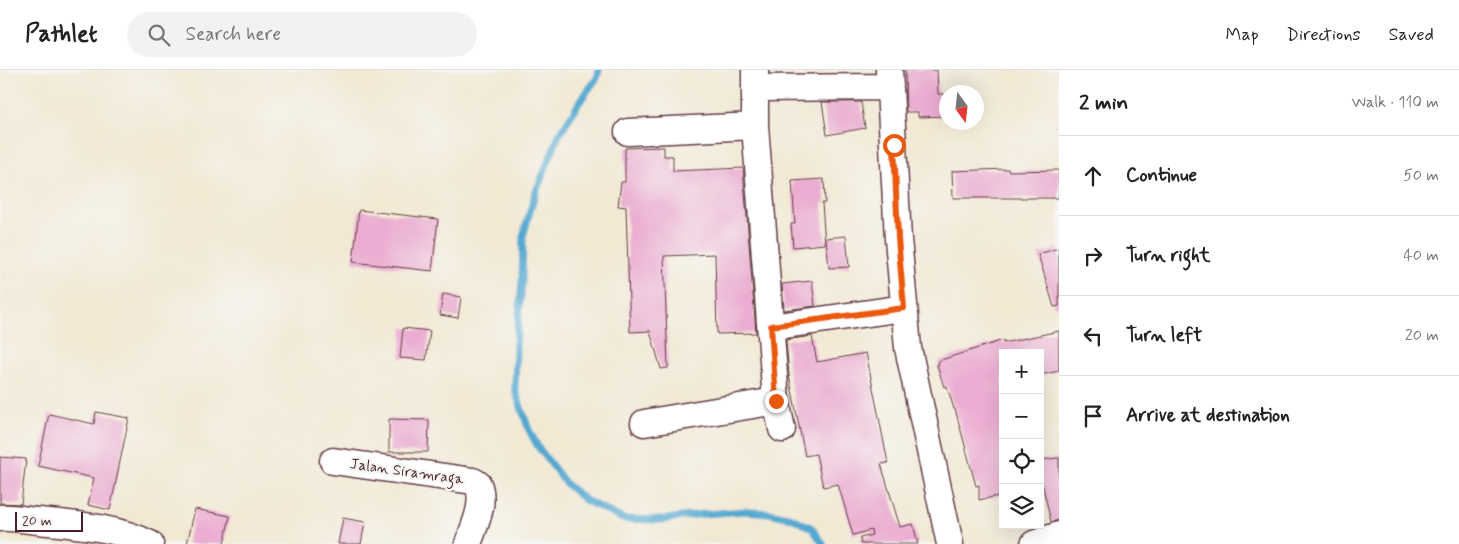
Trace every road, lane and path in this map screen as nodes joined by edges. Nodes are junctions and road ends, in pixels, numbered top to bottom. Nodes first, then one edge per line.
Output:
1 (889, 78) edge
2 (755, 79) edge
3 (755, 126) junction
4 (628, 132) dead end
5 (904, 308) junction
6 (771, 326) junction
7 (776, 401) junction
8 (644, 423) dead end
9 (782, 429) dead end
10 (333, 461) dead end
11 (0, 518) edge
12 (59, 534) edge
13 (1059, 535) edge
14 (150, 544) edge
15 (468, 544) edge
16 (950, 544) edge
17 (1034, 544) edge

1 - 2 street
1 - 5 street
2 - 3 street
3 - 4 street
3 - 6 street
5 - 6 street
5 - 16 street
6 - 7 street
7 - 8 street
7 - 9 street
10 - 15 street, Jalan Siramraga
11 - 12 street
12 - 14 street
13 - 17 street

